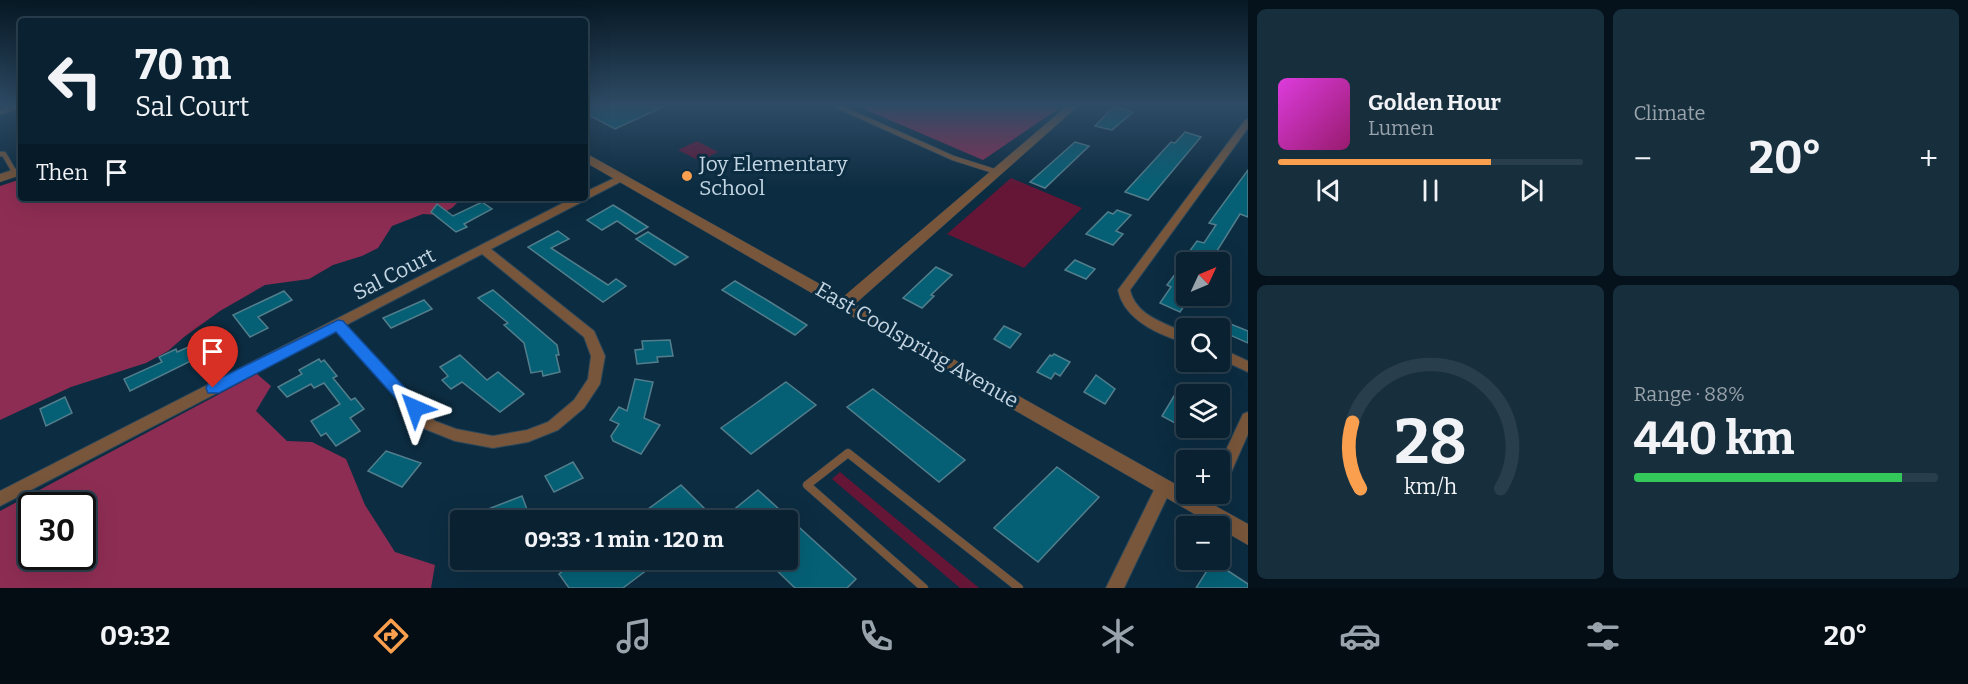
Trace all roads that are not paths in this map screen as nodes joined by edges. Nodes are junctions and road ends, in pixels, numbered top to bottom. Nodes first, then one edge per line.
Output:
1 (898, 133) edge
2 (1041, 133) edge
3 (1240, 133) edge
4 (0, 154) edge
5 (588, 159) edge
6 (18, 172) edge
7 (997, 172) junction
8 (0, 178) edge
9 (621, 178) junction
10 (588, 194) edge
11 (575, 201) edge
12 (483, 249) junction
13 (845, 304) junction
14 (338, 325) junction
15 (1176, 333) edge
16 (1230, 358) edge
17 (1248, 367) edge
18 (1248, 418) edge
19 (1230, 457) edge
20 (1164, 488) junction
21 (1176, 492) edge
22 (0, 499) edge
23 (1211, 504) edge
24 (1248, 535) edge
25 (924, 588) edge
26 (1019, 588) edge
27 (1116, 588) edge

1 - 7 lane
2 - 7 street
3 - 15 street
4 - 6 lane
5 - 9 street, East Coolspring Avenue
6 - 8 street
7 - 13 street
9 - 10 street, Sal Court
9 - 13 street, East Coolspring Avenue
11 - 12 street, Sal Court
12 - 14 street, Sal Court
12 - 14 street
13 - 20 street, East Coolspring Avenue
14 - 22 street, Sal Court
16 - 17 street
18 - 19 street
20 - 21 street, East Coolspring Avenue
20 - 27 street
23 - 24 street, East Coolspring Avenue
25 - 26 lane

